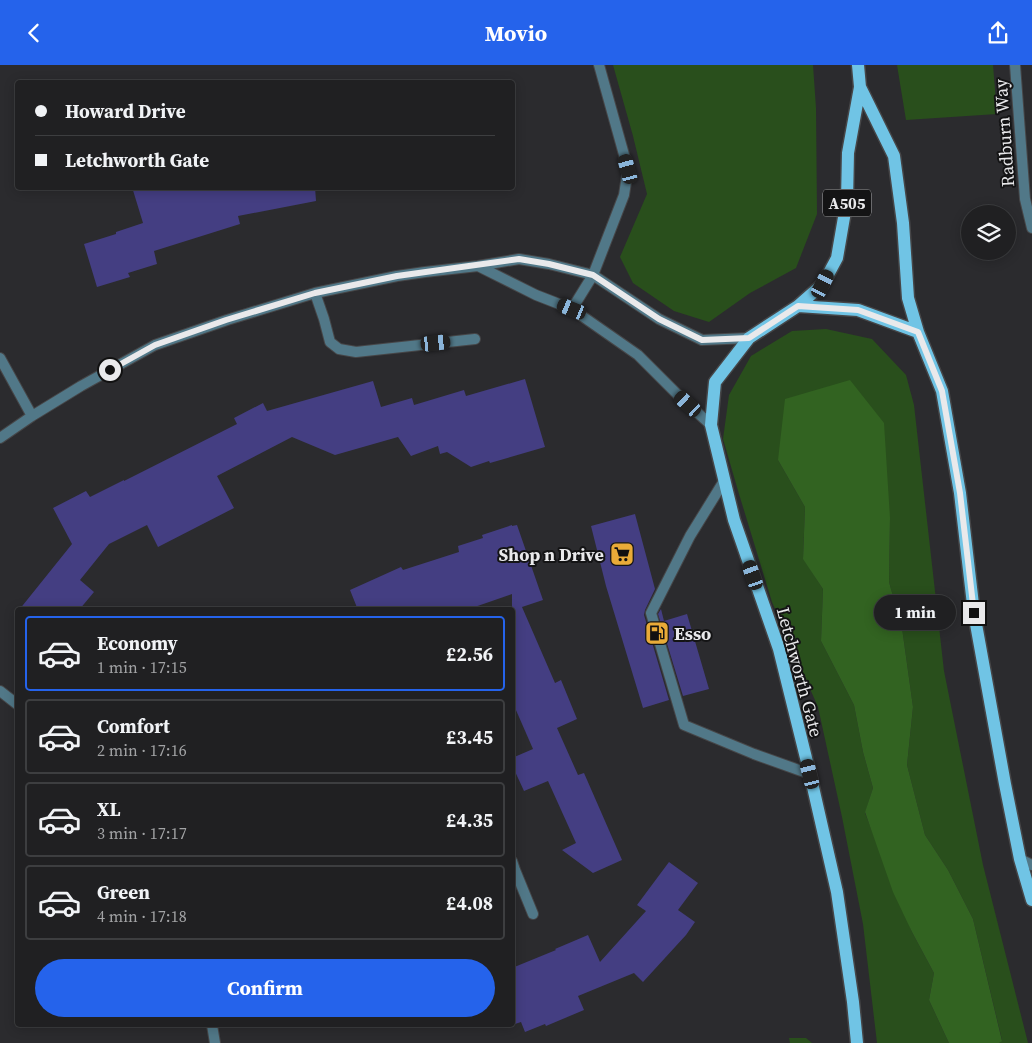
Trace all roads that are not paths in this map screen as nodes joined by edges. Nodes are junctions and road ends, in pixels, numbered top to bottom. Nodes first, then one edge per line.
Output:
1 (599, 65) edge
2 (858, 65) edge
3 (1015, 65) edge
4 (860, 87) junction
5 (1032, 228) edge
6 (478, 266) junction
7 (593, 275) junction
8 (315, 293) junction
9 (798, 306) junction
10 (572, 309) junction
11 (918, 332) junction
12 (749, 338) junction
13 (475, 339) dead end
14 (0, 358) edge
15 (32, 416) junction
16 (711, 425) junction
17 (0, 438) edge
18 (724, 481) junction
19 (0, 691) edge
20 (15, 703) edge
21 (810, 774) junction
22 (1020, 859) junction
23 (1032, 865) edge
24 (515, 870) edge
25 (1032, 900) edge
26 (533, 914) dead end
27 (212, 1027) edge
28 (215, 1043) edge
29 (857, 1043) edge

1 - 7 street
2 - 4 main road, A505
3 - 5 street, Radburn Way
4 - 9 main road, A505
4 - 11 main road, A505
6 - 7 street
6 - 8 street
6 - 10 street
7 - 10 street
7 - 12 street
8 - 13 street
8 - 15 street
9 - 11 main road
9 - 12 main road, Letchworth Gate
10 - 16 street
11 - 22 main road
12 - 16 main road, Letchworth Gate
14 - 15 street
15 - 17 street
16 - 18 main road, Letchworth Gate
18 - 21 main road, Letchworth Gate
18 - 21 street
19 - 20 street
21 - 29 main road, Letchworth Gate
22 - 23 street
22 - 25 main road
24 - 26 street
27 - 28 street

